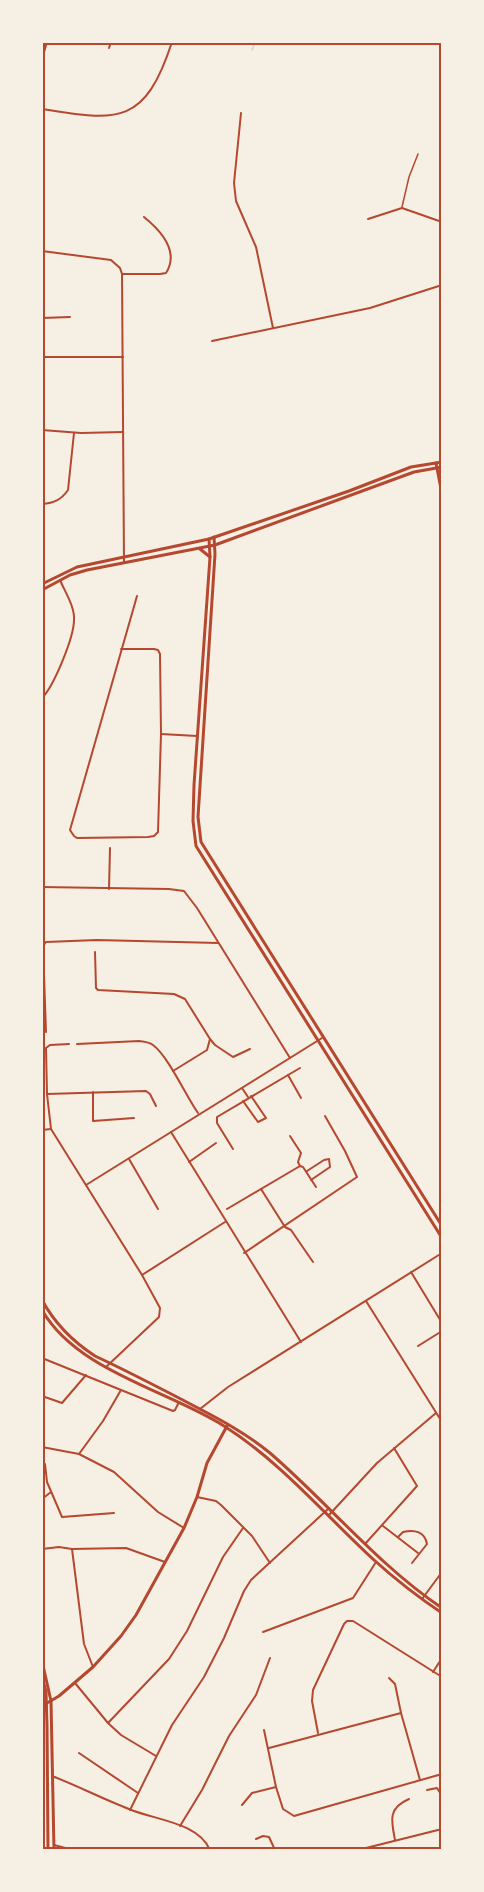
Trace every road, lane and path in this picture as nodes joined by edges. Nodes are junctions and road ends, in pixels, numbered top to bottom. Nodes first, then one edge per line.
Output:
1 (47, 42) edge
2 (111, 42) edge
3 (172, 42) edge
4 (109, 48) dead end
5 (42, 59) edge
6 (42, 109) edge
7 (241, 113) dead end
8 (418, 154) dead end
9 (402, 208) junction
10 (144, 217) dead end
11 (368, 219) dead end
12 (442, 222) edge
13 (42, 251) edge
14 (122, 274) junction
15 (442, 285) edge
16 (70, 317) dead end
17 (42, 318) edge
18 (273, 328) junction
19 (212, 340) dead end
20 (42, 357) edge
21 (123, 357) junction
22 (42, 430) edge
23 (123, 432) junction
24 (74, 433) junction
25 (442, 462) edge
26 (436, 465) junction
27 (442, 467) edge
28 (442, 484) edge
29 (441, 489) edge
30 (42, 504) edge
31 (441, 532) edge
32 (214, 537) junction
33 (209, 539) junction
34 (215, 545) junction
35 (210, 546) junction
36 (199, 548) junction
37 (124, 557) junction
38 (210, 557) junction
39 (124, 563) junction
40 (60, 580) junction
41 (42, 584) edge
42 (42, 590) edge
43 (137, 596) dead end
44 (442, 616) edge
45 (121, 649) junction
46 (42, 698) edge
47 (161, 734) junction
48 (198, 736) junction
49 (194, 785) junction
50 (200, 785) junction
51 (110, 848) dead end
52 (42, 887) edge
53 (109, 888) junction
54 (219, 943) junction
55 (95, 952) dead end
56 (46, 1032) dead end
57 (322, 1038) junction
58 (210, 1039) junction
59 (317, 1041) junction
60 (69, 1044) dead end
61 (77, 1044) dead end
62 (250, 1049) dead end
63 (290, 1058) junction
64 (300, 1068) dead end
65 (173, 1071) junction
66 (288, 1075) junction
67 (242, 1088) junction
68 (93, 1092) junction
69 (46, 1094) junction
70 (249, 1096) junction
71 (301, 1098) dead end
72 (243, 1101) junction
73 (156, 1106) dead end
74 (199, 1114) junction
75 (325, 1116) dead end
76 (134, 1118) dead end
77 (51, 1129) junction
78 (42, 1130) edge
79 (171, 1132) junction
80 (290, 1136) dead end
81 (216, 1143) dead end
82 (233, 1149) dead end
83 (129, 1159) junction
84 (189, 1162) junction
85 (300, 1166) junction
86 (306, 1171) junction
87 (311, 1180) junction
88 (86, 1185) junction
89 (316, 1187) dead end
90 (261, 1189) junction
91 (158, 1209) dead end
92 (227, 1209) dead end
93 (225, 1222) junction
94 (442, 1226) edge
95 (285, 1227) junction
96 (442, 1239) edge
97 (244, 1252) junction
98 (442, 1253) edge
99 (313, 1262) dead end
100 (411, 1272) junction
101 (142, 1275) junction
102 (42, 1300) edge
103 (366, 1301) junction
104 (42, 1310) edge
105 (442, 1323) edge
106 (442, 1331) edge
107 (301, 1342) junction
108 (418, 1346) dead end
109 (42, 1358) edge
110 (109, 1363) junction
111 (106, 1367) junction
112 (86, 1375) junction
113 (121, 1390) junction
114 (42, 1396) edge
115 (179, 1402) junction
116 (199, 1410) junction
117 (436, 1413) junction
118 (442, 1422) edge
119 (227, 1425) junction
120 (42, 1447) edge
121 (394, 1448) junction
122 (79, 1454) junction
123 (45, 1464) dead end
124 (51, 1492) junction
125 (197, 1497) junction
126 (42, 1499) edge
127 (328, 1512) junction
128 (114, 1513) dead end
129 (382, 1525) junction
130 (184, 1528) junction
131 (243, 1528) junction
132 (398, 1537) junction
133 (365, 1544) junction
134 (42, 1549) edge
135 (72, 1549) junction
136 (418, 1553) junction
137 (165, 1562) junction
138 (376, 1562) junction
139 (270, 1563) junction
140 (412, 1563) dead end
141 (442, 1572) edge
142 (423, 1598) junction
143 (442, 1608) edge
144 (442, 1613) edge
145 (262, 1632) dead end
146 (270, 1658) dead end
147 (442, 1658) edge
148 (42, 1661) edge
149 (93, 1666) junction
150 (433, 1672) junction
151 (42, 1676) edge
152 (442, 1677) edge
153 (388, 1678) dead end
154 (75, 1683) junction
155 (46, 1692) edge
156 (49, 1702) junction
157 (401, 1713) junction
158 (108, 1723) junction
159 (264, 1730) dead end
160 (318, 1733) junction
161 (269, 1748) junction
162 (79, 1753) dead end
163 (156, 1756) junction
164 (442, 1774) edge
165 (52, 1776) junction
166 (420, 1780) junction
167 (276, 1787) junction
168 (427, 1790) dead end
169 (138, 1793) junction
170 (442, 1796) edge
171 (409, 1799) dead end
172 (242, 1805) dead end
173 (130, 1810) junction
174 (180, 1826) junction
175 (442, 1829) edge
176 (256, 1839) dead end
177 (395, 1840) junction
178 (54, 1845) junction
179 (366, 1848) dead end
180 (48, 1850) edge
181 (54, 1850) edge
182 (73, 1850) edge
183 (210, 1850) edge
184 (275, 1850) edge

1 - 5 street
2 - 4 street
3 - 6 street
7 - 18 street
8 - 9 lane
9 - 11 street
9 - 12 street
10 - 14 street
13 - 14 street
14 - 21 street
15 - 18 street
16 - 17 street
18 - 19 street
20 - 21 street
21 - 23 street
22 - 24 street
23 - 24 street
23 - 37 street
24 - 30 street
25 - 26 main road
26 - 27 main road
26 - 29 main road
26 - 32 main road
26 - 34 main road
28 - 29 main road
29 - 31 main road
31 - 44 main road
32 - 33 main road
32 - 34 main road
33 - 35 main road
33 - 37 main road
34 - 35 main road
34 - 50 main road
35 - 36 main road
35 - 38 main road
36 - 38 main road
36 - 39 main road
37 - 39 street
37 - 41 main road
38 - 48 main road
39 - 40 main road
40 - 42 main road
40 - 46 street
43 - 45 street
45 - 47 street
45 - 47 street
47 - 48 street
48 - 49 main road
49 - 50 main road
49 - 59 main road
50 - 57 main road
51 - 53 street
52 - 53 street
53 - 54 street
54 - 56 street
54 - 63 street
55 - 58 street
57 - 59 street
57 - 94 main road
58 - 62 street
58 - 65 street
59 - 63 street
59 - 96 main road
60 - 69 street
61 - 65 street
63 - 67 street
64 - 66 street
65 - 74 street
66 - 70 street
66 - 71 street
67 - 70 street
67 - 74 street
68 - 69 street
68 - 73 street
68 - 76 street
69 - 77 street
70 - 72 street
70 - 72 street
72 - 82 street
74 - 79 street
75 - 95 street
77 - 78 street
77 - 88 street
79 - 83 street
79 - 84 street
80 - 85 street
81 - 84 street
83 - 88 street
83 - 91 street
84 - 93 street
85 - 86 street
85 - 90 street
86 - 87 street
86 - 87 street
87 - 89 street
88 - 101 street
90 - 92 street
90 - 95 street
93 - 97 street
93 - 101 street
95 - 97 street
95 - 99 street
97 - 107 street
98 - 100 street
100 - 103 street
100 - 105 street
101 - 110 street
102 - 110 main road
103 - 107 street
103 - 117 street
104 - 111 main road
106 - 108 street
107 - 116 street
109 - 112 street
110 - 111 street
110 - 116 main road
111 - 115 main road
112 - 113 street
112 - 114 street
113 - 115 street
113 - 122 street
115 - 116 main road
116 - 119 main road
117 - 118 street
117 - 121 street
119 - 125 main road
119 - 127 main road
120 - 122 street
121 - 127 street
121 - 129 street
122 - 130 street
123 - 124 street
124 - 126 street
124 - 128 street
125 - 130 main road
125 - 131 street
127 - 133 main road
127 - 138 main road
127 - 139 street
129 - 132 street
129 - 133 street
130 - 137 main road
131 - 139 street
131 - 158 street
132 - 136 street
132 - 136 street
133 - 142 main road
134 - 135 street
135 - 137 street
135 - 149 street
136 - 140 street
137 - 149 main road
138 - 142 main road
138 - 145 street
139 - 163 street
141 - 142 street
142 - 143 main road
142 - 144 main road
146 - 174 street
147 - 150 street
148 - 155 main road
149 - 154 main road
150 - 152 street
150 - 160 street
151 - 155 main road
153 - 157 street
154 - 156 main road
154 - 158 street
155 - 156 main road
156 - 165 main road
156 - 180 main road
157 - 160 street
157 - 166 street
158 - 163 street
159 - 161 street
160 - 161 street
161 - 167 street
162 - 169 street
163 - 169 street
164 - 166 street
165 - 173 street
165 - 178 main road
166 - 167 street
167 - 172 street
168 - 170 street
169 - 173 street
171 - 177 street
173 - 174 street
174 - 183 street
175 - 177 street
176 - 184 street
177 - 179 street
178 - 181 main road
178 - 182 street

